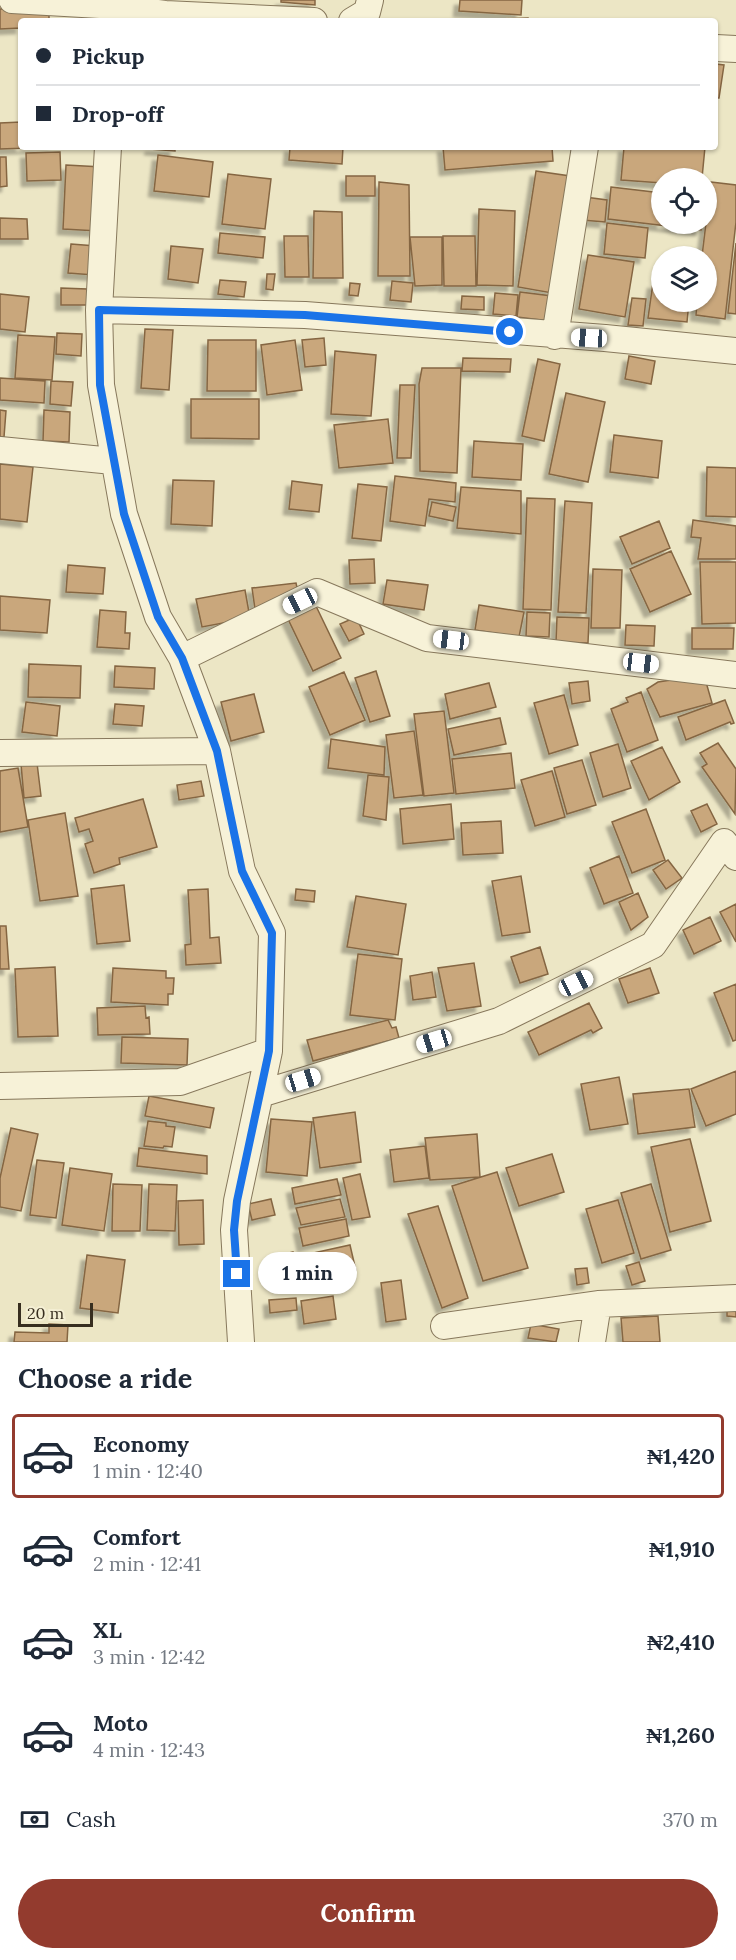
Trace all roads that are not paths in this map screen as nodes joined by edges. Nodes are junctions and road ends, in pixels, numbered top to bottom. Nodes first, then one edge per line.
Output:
1 (12, 0) edge
2 (370, 0) edge
3 (100, 9) edge
4 (250, 18) edge
5 (357, 18) edge
6 (718, 48) edge
7 (736, 49) edge
8 (108, 150) edge
9 (585, 150) edge
10 (99, 310) junction
11 (555, 336) junction
12 (736, 351) edge
13 (0, 450) edge
14 (113, 461) junction
15 (182, 658) junction
16 (736, 675) edge
17 (217, 751) junction
18 (0, 753) edge
19 (732, 844) edge
20 (269, 1051) junction
21 (0, 1086) edge
22 (260, 1094) junction
23 (736, 1298) edge
24 (598, 1304) junction
25 (444, 1326) dead end
26 (241, 1342) edge
27 (592, 1342) edge

1 - 3 street
2 - 5 street
3 - 4 street
6 - 7 street
8 - 10 street
9 - 11 street
10 - 11 street
10 - 14 street
11 - 12 street
13 - 14 street
14 - 15 street
15 - 16 street
15 - 17 street
17 - 18 street
17 - 20 street
19 - 22 street
20 - 21 street
20 - 22 street
22 - 26 street
23 - 24 street
24 - 25 street
24 - 27 street

